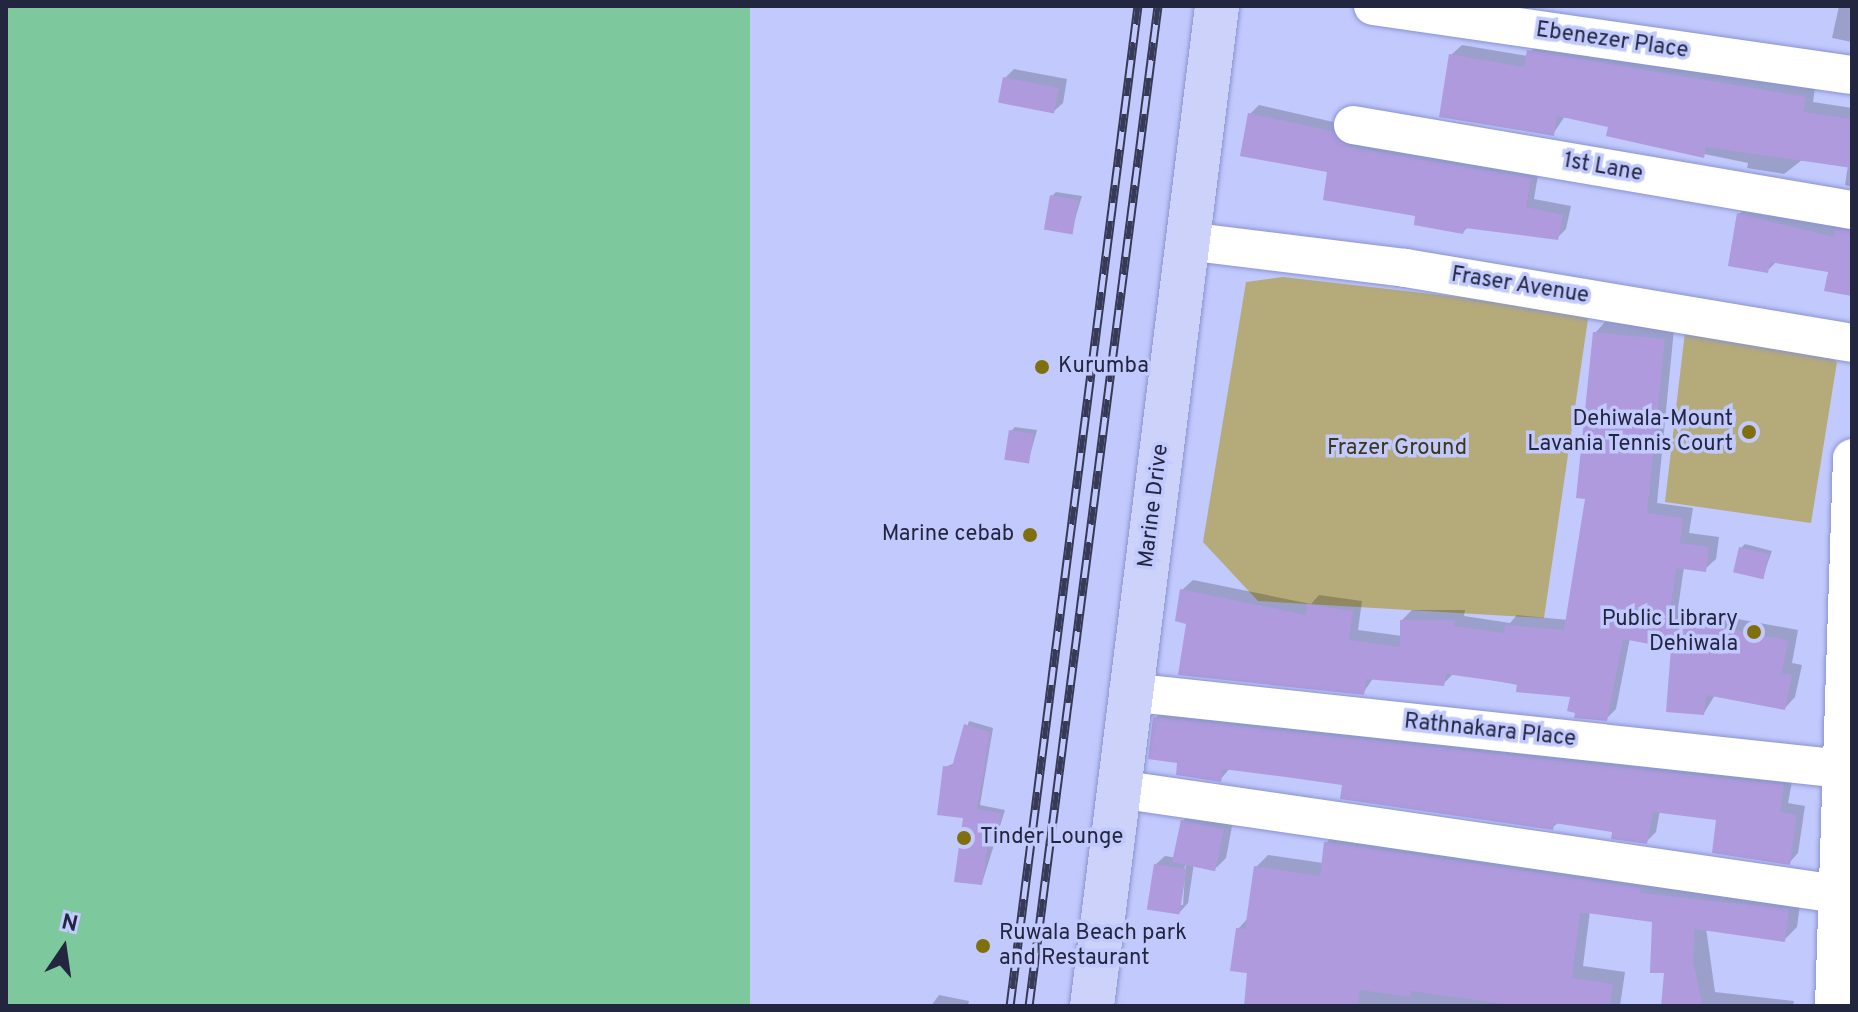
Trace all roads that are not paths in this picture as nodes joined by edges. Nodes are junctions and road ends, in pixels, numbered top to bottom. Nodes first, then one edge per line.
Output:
1 (1217, 6) edge
2 (1373, 6) edge
3 (1852, 75) edge
4 (1353, 125) dead end
5 (1852, 210) edge
6 (1186, 241) junction
7 (1852, 343) edge
8 (1852, 458) edge
9 (1850, 500) edge
10 (1128, 692) junction
11 (1846, 769) edge
12 (1118, 789) junction
13 (1837, 894) junction
14 (1840, 999) edge
15 (1092, 1006) edge

1 - 6 main road, Marine Drive
2 - 3 street, Ebenezer Place
4 - 5 street, 1st Lane
6 - 7 street, Fraser Avenue
6 - 10 main road, Marine Drive
8 - 9 street
9 - 11 street
10 - 11 street, Rathnakara Place
10 - 12 main road, Marine Drive
11 - 13 street
12 - 13 street
12 - 15 main road, Marine Drive
13 - 14 street

